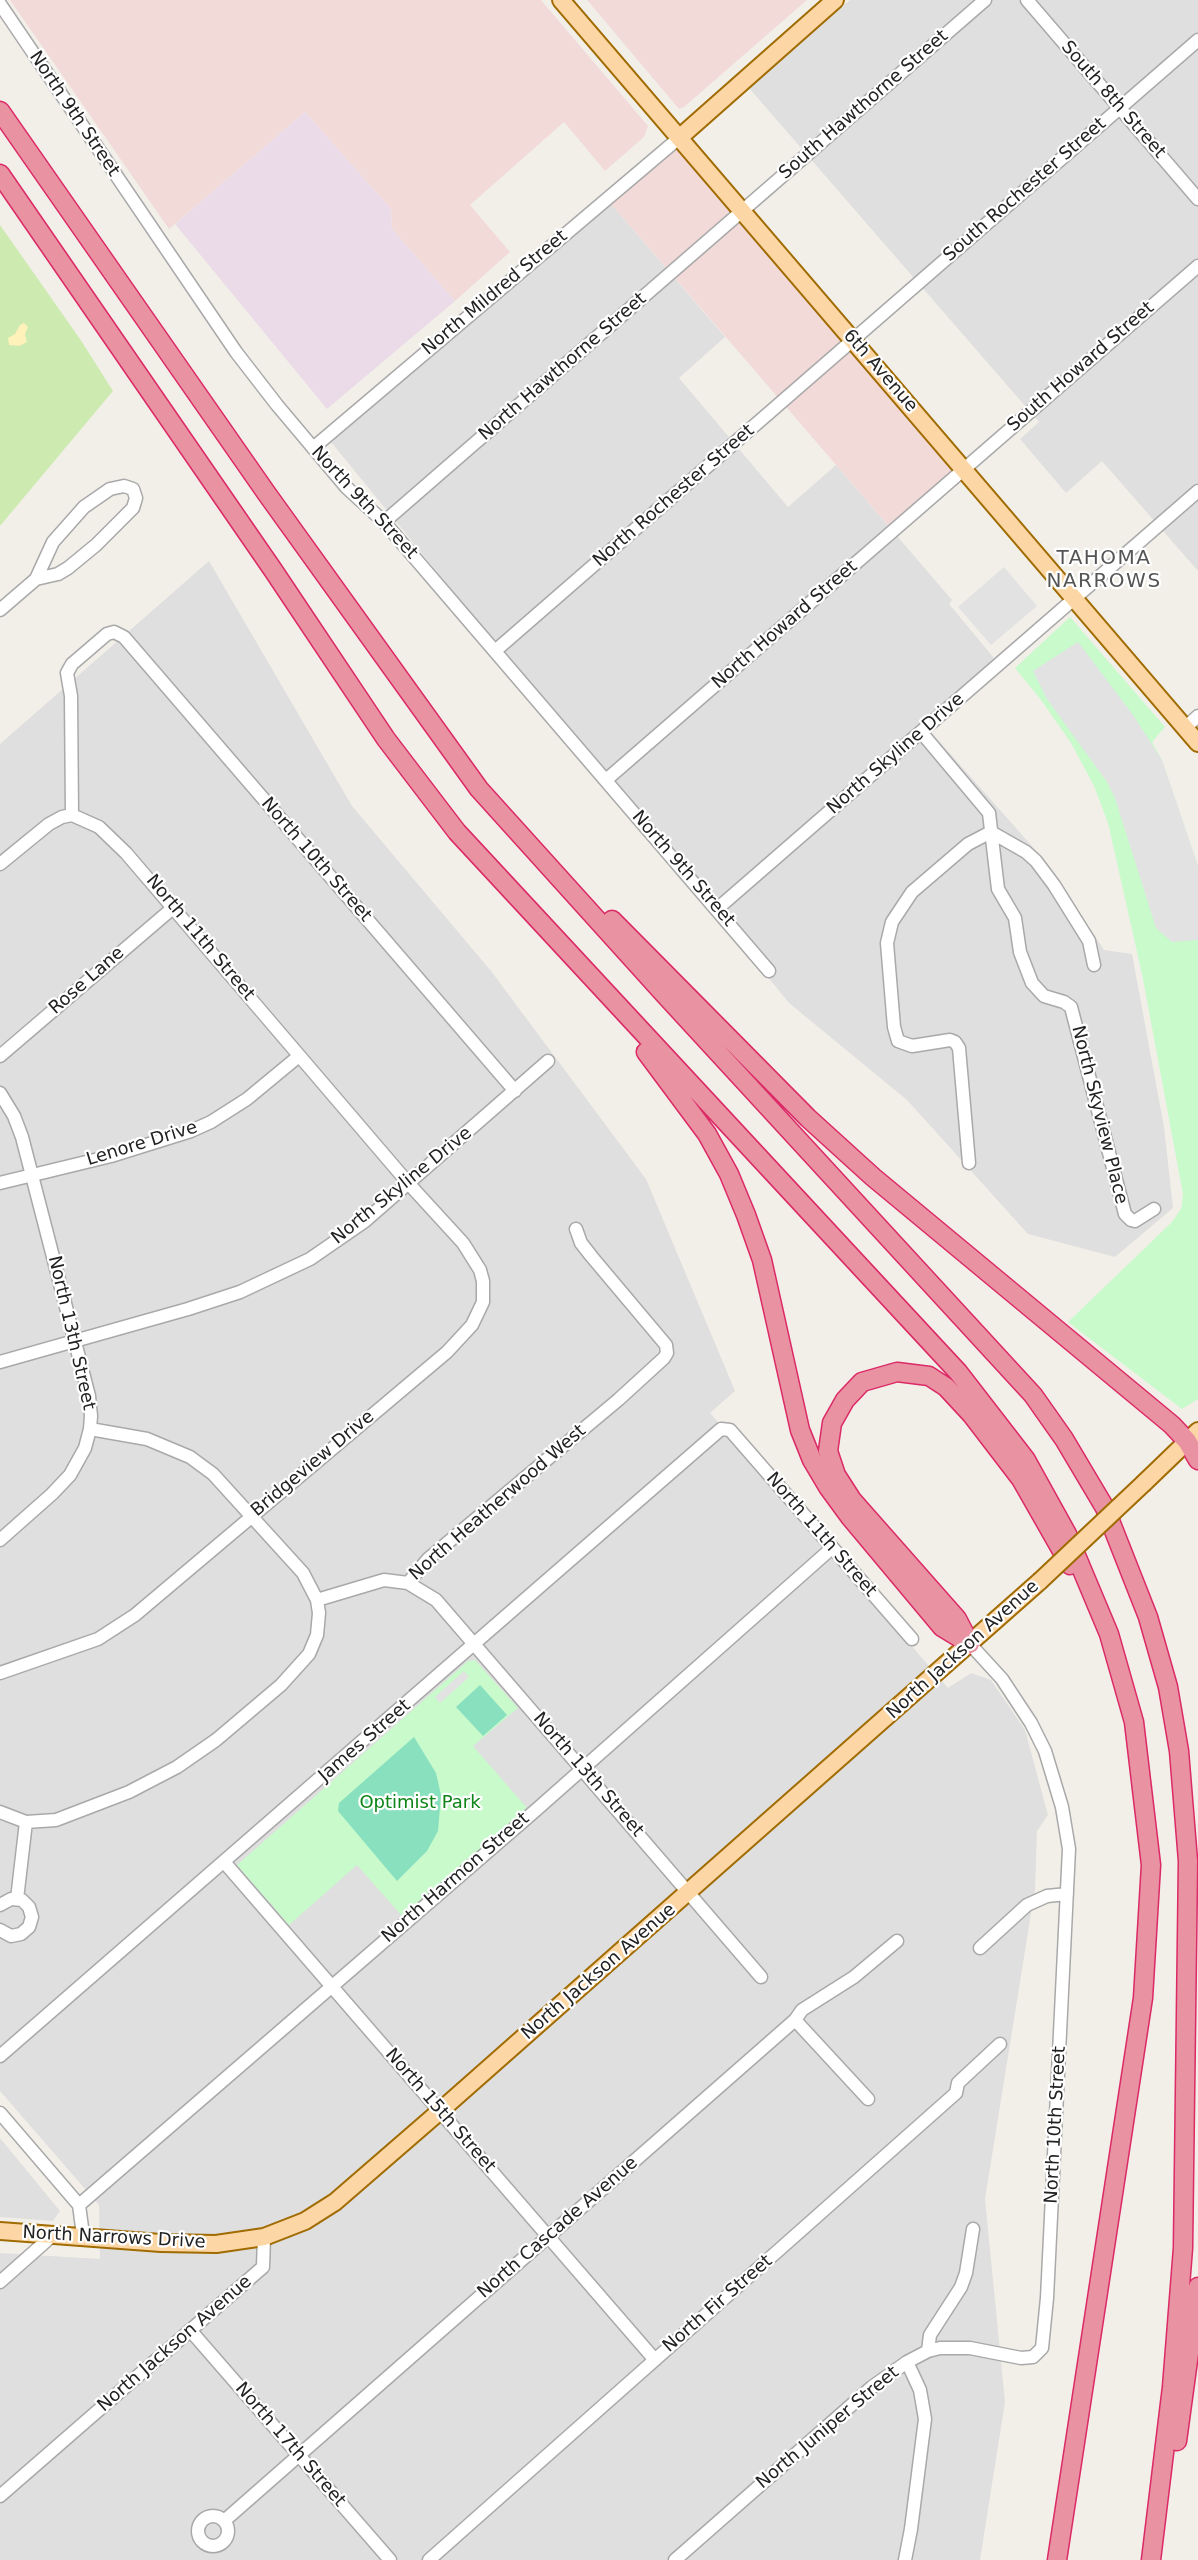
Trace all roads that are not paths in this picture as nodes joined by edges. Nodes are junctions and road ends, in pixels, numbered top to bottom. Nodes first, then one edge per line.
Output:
1 (561, 0) edge
2 (835, 0) edge
3 (985, 0) edge
4 (1028, 0) edge
5 (0, 4) edge
6 (1198, 40) edge
7 (1120, 108) junction
8 (0, 111) edge
9 (679, 138) junction
10 (0, 174) edge
11 (0, 186) edge
12 (1198, 199) edge
13 (743, 211) junction
14 (1198, 266) edge
15 (104, 324) junction
16 (853, 340) junction
17 (313, 448) junction
18 (964, 469) junction
19 (1198, 491) edge
20 (384, 522) junction
21 (36, 579) junction
22 (1074, 599) junction
23 (0, 610) edge
24 (495, 651) junction
25 (391, 666) junction
26 (1198, 716) edge
27 (1185, 728) junction
28 (921, 732) junction
29 (1198, 743) edge
30 (606, 780) junction
31 (72, 815) junction
32 (991, 832) junction
33 (0, 864) edge
34 (174, 907) junction
35 (717, 909) junction
36 (1094, 965) dead end
37 (581, 967) junction
38 (769, 971) dead end
39 (0, 1056) edge
40 (299, 1056) junction
41 (548, 1061) dead end
42 (515, 1091) junction
43 (0, 1093) edge
44 (969, 1163) dead end
45 (31, 1175) junction
46 (0, 1183) edge
47 (409, 1184) junction
48 (1154, 1209) dead end
49 (576, 1228) dead end
50 (75, 1340) junction
51 (0, 1362) edge
52 (90, 1429) junction
53 (730, 1430) joint
54 (1193, 1436) edge
55 (1198, 1460) edge
56 (250, 1516) junction
57 (0, 1540) edge
58 (832, 1548) junction
59 (408, 1583) junction
60 (317, 1600) junction
61 (1109, 1634) junction
62 (912, 1639) dead end
63 (476, 1644) junction
64 (970, 1644) junction
65 (0, 1673) edge
66 (582, 1768) junction
67 (0, 1812) edge
68 (26, 1822) junction
69 (225, 1863) junction
70 (689, 1893) junction
71 (1067, 1894) junction
72 (16, 1899) junction
73 (0, 1905) edge
74 (0, 1929) edge
75 (897, 1941) dead end
76 (980, 1948) dead end
77 (761, 1977) dead end
78 (331, 1986) junction
79 (795, 2020) junction
80 (1000, 2044) dead end
81 (0, 2056) edge
82 (867, 2099) dead end
83 (440, 2111) junction
84 (0, 2113) edge
85 (79, 2205) junction
86 (973, 2229) dead end
87 (0, 2231) edge
88 (53, 2235) junction
89 (83, 2235) junction
90 (264, 2237) junction
91 (549, 2237) junction
92 (0, 2282) edge
93 (1198, 2287) edge
94 (190, 2330) junction
95 (928, 2351) junction
96 (1037, 2355) joint
97 (655, 2360) junction
98 (907, 2362) junction
99 (297, 2455) junction
100 (0, 2496) edge
101 (224, 2521) dead end
102 (390, 2560) edge
103 (429, 2560) edge
104 (675, 2560) edge
105 (905, 2560) edge
106 (1057, 2560) edge
107 (1152, 2560) edge

1 - 9 main road, 6th Avenue
2 - 9 main road
3 - 13 street, South Hawthorne Street
4 - 7 street, South 8th Street
5 - 17 street, North 9th Street
6 - 7 street, South Rochester Street
7 - 12 street, South 8th Street
7 - 16 street, South Rochester Street
8 - 25 highway
9 - 13 main road, 6th Avenue
9 - 17 street, North Mildred Street
10 - 15 highway
11 - 15 highway
13 - 16 main road, 6th Avenue
13 - 20 street, North Hawthorne Street
14 - 18 street, South Howard Street
15 - 37 highway
16 - 18 main road, 6th Avenue
16 - 24 street, North Rochester Street
17 - 20 street, North 9th Street
18 - 22 main road, 6th Avenue
18 - 30 street, North Howard Street
19 - 22 street, North Skyline Drive
20 - 24 street, North 9th Street
21 - 21 street
21 - 23 street
22 - 27 main road, 6th Avenue
22 - 28 street, North Skyline Drive
24 - 30 street, North 9th Street
25 - 54 highway
25 - 107 highway
26 - 27 street
27 - 29 main road, 6th Avenue
28 - 32 street, North Skyview Place
28 - 35 street, North Skyline Drive
30 - 35 street, North 9th Street
31 - 33 street
31 - 34 street, North 11th Street
31 - 42 street, North 10th Street
32 - 36 street
32 - 44 street
32 - 48 street, North Skyview Place
34 - 39 street, Rose Lane
34 - 40 street, North 11th Street
35 - 38 street, North 9th Street
37 - 61 highway
37 - 64 highway
40 - 45 street, Lenore Drive
40 - 47 street, North 11th Street
41 - 42 street, North Skyline Drive
42 - 47 street, North Skyline Drive
43 - 45 street, North 13th Street
45 - 46 street, Lenore Drive
45 - 50 street, North 13th Street
47 - 50 street, North Skyline Drive
47 - 56 street, Bridgeview Drive
49 - 59 street, North Heatherwood West
50 - 51 street, North Skyline Drive
50 - 52 street, North 13th Street
52 - 56 street, North 13th Street
52 - 57 street
53 - 58 street, North 11th Street
53 - 63 street, James Street
54 - 55 highway
54 - 64 main road, North Jackson Avenue, bridge
56 - 60 street, North 13th Street
56 - 65 street, Bridgeview Drive
58 - 62 street, North 11th Street
58 - 66 street, North Harmon Street
59 - 60 street, North Heatherwood West
59 - 63 street, North 13th Street
60 - 68 street
61 - 64 highway
61 - 106 highway
63 - 66 street, North 13th Street
63 - 69 street, James Street
64 - 70 main road, North Jackson Avenue
64 - 71 street, North 10th Street
66 - 70 street, North 13th Street
66 - 78 street, North Harmon Street
67 - 68 street
68 - 72 street
69 - 78 street, North 15th Street
69 - 81 street, James Street
70 - 77 street, North 13th Street
70 - 83 main road, North Jackson Avenue
71 - 76 street
71 - 96 street, North 10th Street
72 - 73 street
72 - 74 street
75 - 79 street, North Cascade Avenue
78 - 83 street, North 15th Street
78 - 85 street, North Harmon Street
79 - 82 street
79 - 91 street, North Cascade Avenue
80 - 97 street, North Fir Street
83 - 90 main road, North Jackson Avenue
83 - 91 street, North 15th Street
84 - 85 street
85 - 89 street
86 - 95 street
87 - 88 main road, North Narrows Drive
88 - 89 main road, North Narrows Drive
88 - 92 street
89 - 90 main road, North Narrows Drive
90 - 94 street, North Jackson Avenue
91 - 97 street, North 15th Street
91 - 99 street, North Cascade Avenue
93 - 107 highway
94 - 99 street, North 17th Street
94 - 100 street, North Jackson Avenue
95 - 96 street, North Juniper Street
95 - 98 street, North Juniper Street
97 - 103 street, North Fir Street
98 - 104 street, North Juniper Street
98 - 105 street
99 - 101 street, North Cascade Avenue
99 - 102 street, North 17th Street

